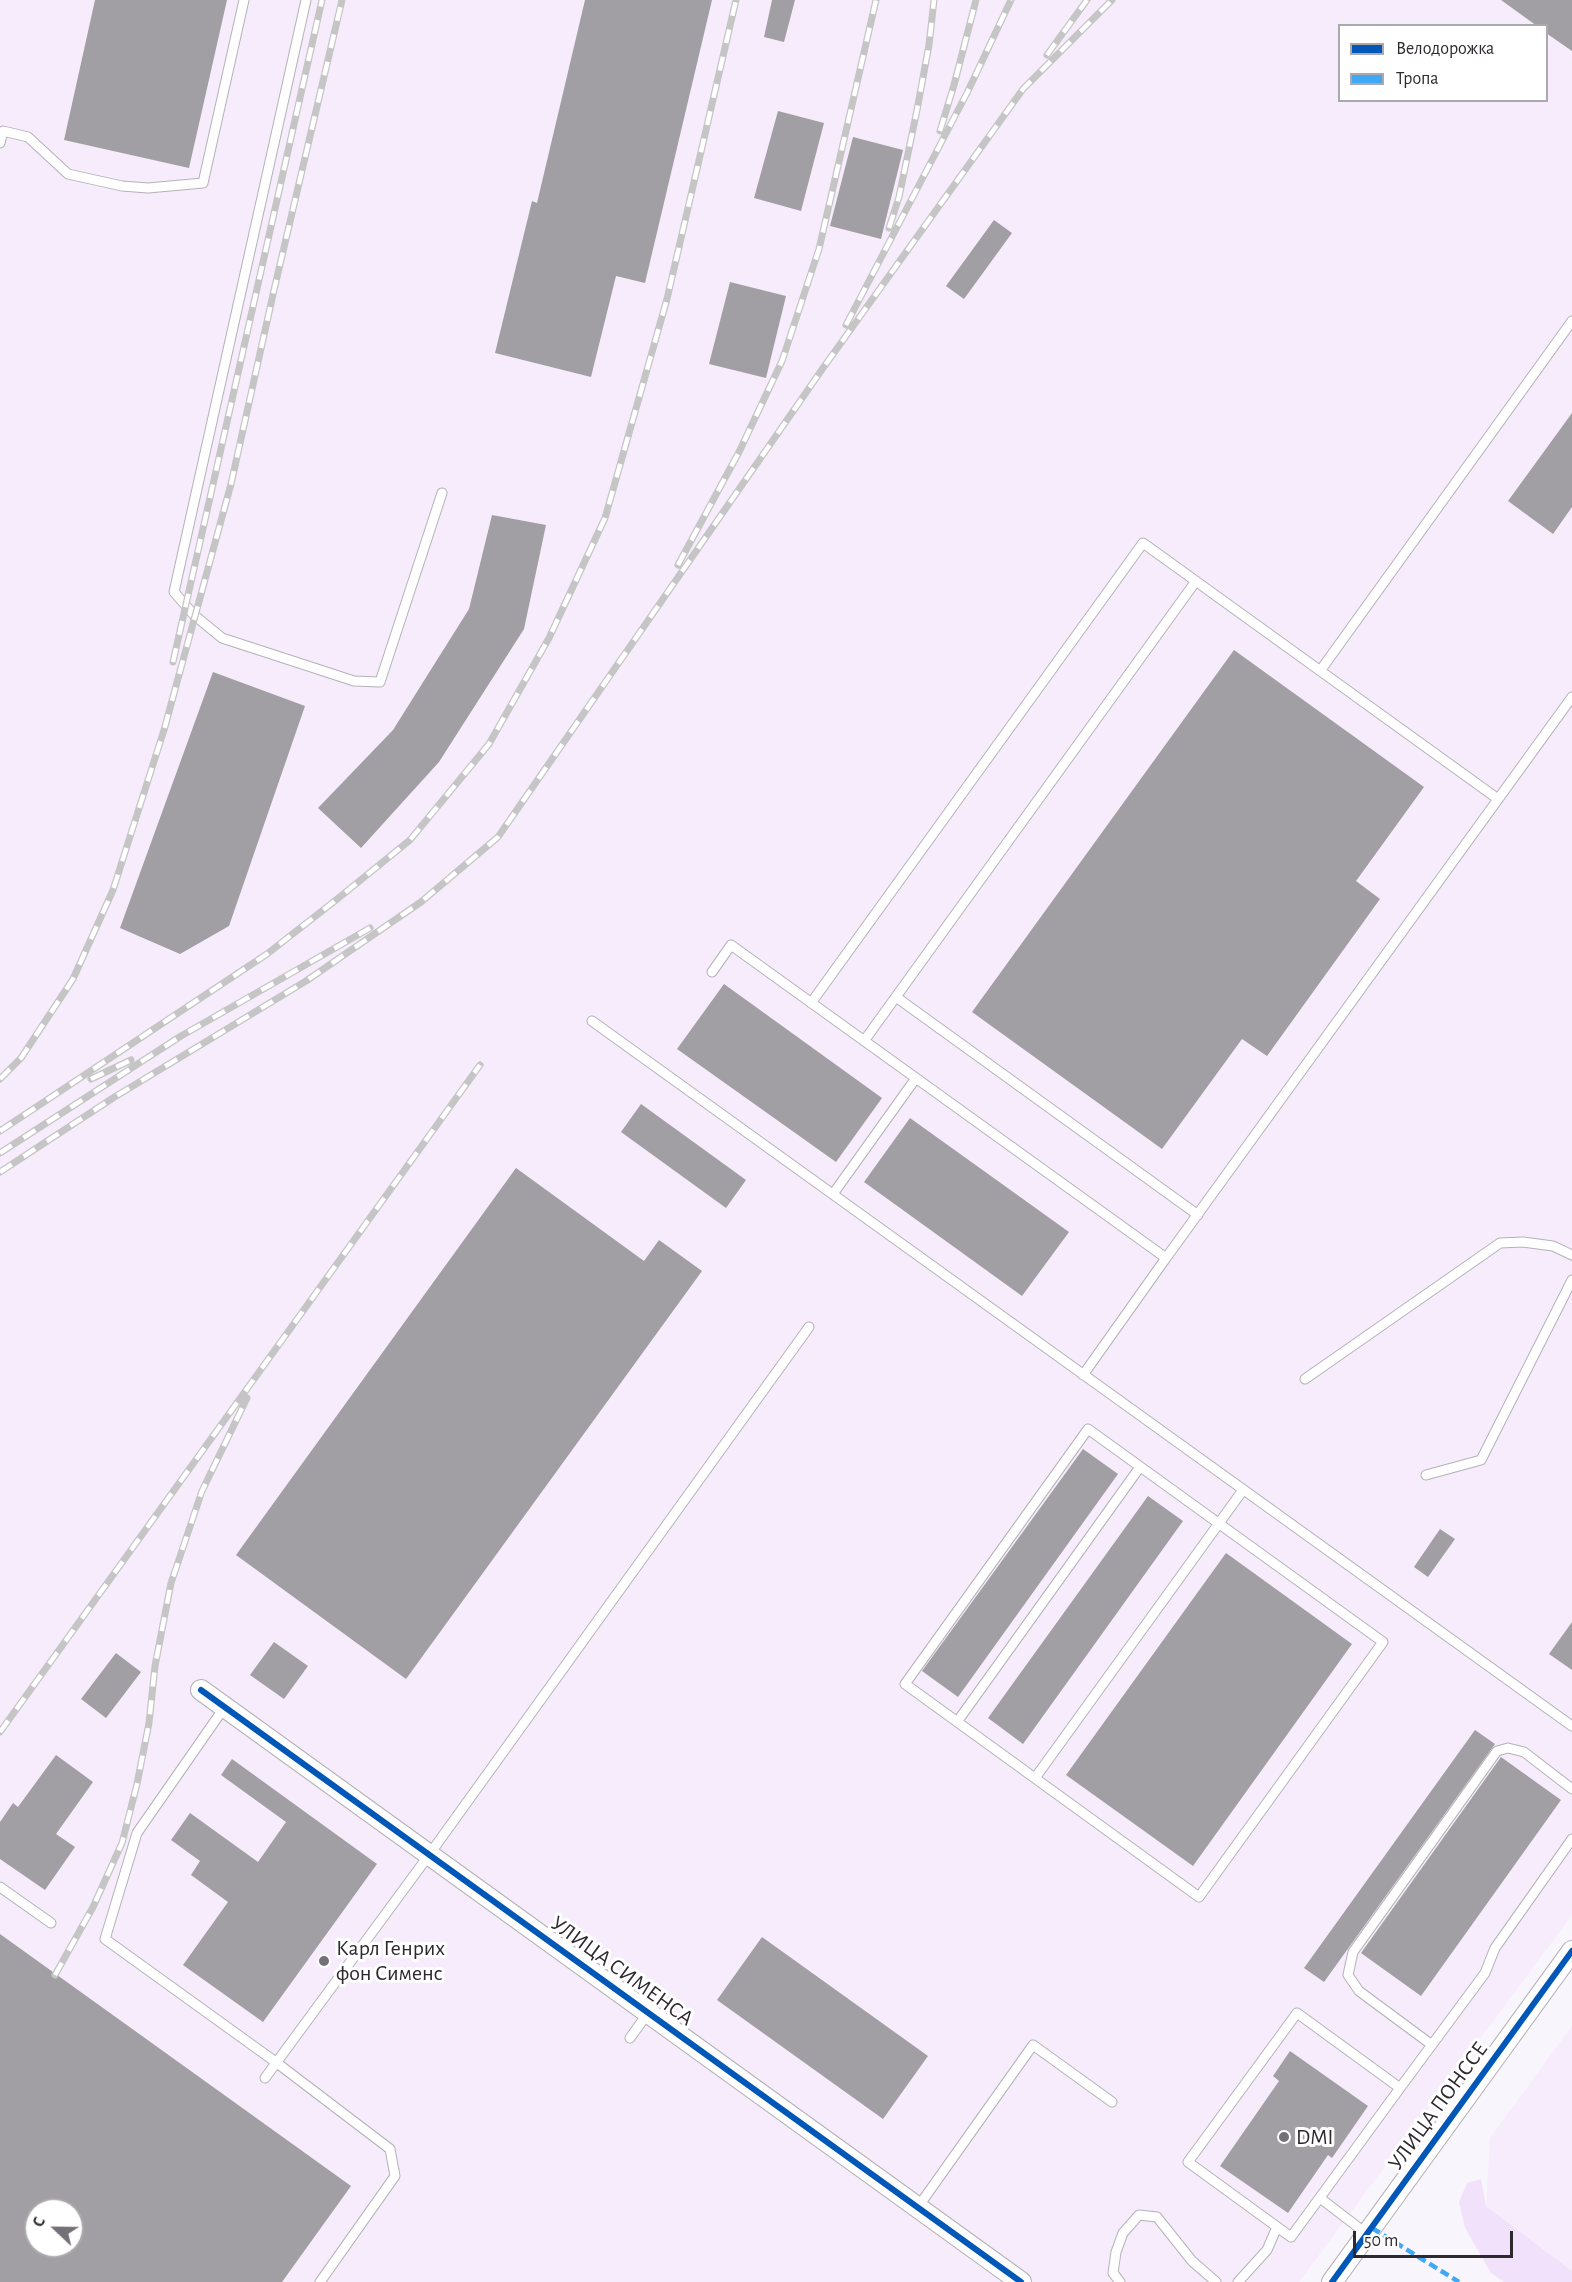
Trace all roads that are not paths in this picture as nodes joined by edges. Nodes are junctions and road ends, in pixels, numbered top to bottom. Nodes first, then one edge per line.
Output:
1 (244, 0) edge
2 (306, 0) edge
3 (0, 143) edge
4 (1572, 321) edge
5 (442, 493) dead end
6 (1196, 581) junction
7 (1320, 671) junction
8 (1572, 697) edge
9 (1498, 799) junction
10 (712, 972) dead end
11 (896, 997) junction
12 (812, 1003) junction
13 (592, 1021) dead end
14 (864, 1041) junction
15 (916, 1078) junction
16 (833, 1194) junction
17 (1198, 1215) junction
18 (1572, 1255) edge
19 (1166, 1258) junction
20 (1572, 1280) edge
21 (809, 1327) dead end
22 (1083, 1375) junction
23 (1305, 1379) dead end
24 (1140, 1467) junction
25 (1426, 1475) dead end
26 (1242, 1490) junction
27 (1218, 1523) junction
28 (201, 1690) dead end
29 (224, 1707) junction
30 (957, 1722) junction
31 (1572, 1726) edge
32 (1035, 1778) junction
33 (1572, 1789) edge
34 (1572, 1839) edge
35 (429, 1855) junction
36 (0, 1887) edge
37 (51, 1923) dead end
38 (1572, 1951) edge
39 (648, 2013) junction
40 (630, 2038) dead end
41 (1432, 2044) junction
42 (277, 2063) junction
43 (266, 2078) dead end
44 (1400, 2088) junction
45 (1112, 2102) dead end
46 (1320, 2198) junction
47 (918, 2207) junction
48 (1276, 2227) junction
49 (1367, 2234) junction
50 (320, 2282) edge
51 (1021, 2282) edge
52 (1120, 2282) edge
53 (1216, 2282) edge
54 (1238, 2282) edge
55 (1332, 2282) edge

1 - 3 lane
2 - 5 lane
4 - 7 lane
6 - 7 lane
6 - 11 lane
6 - 12 lane
7 - 9 lane
8 - 9 lane
9 - 17 lane
10 - 12 lane
11 - 14 lane
11 - 17 lane
12 - 14 lane
13 - 16 lane
14 - 15 lane
15 - 16 lane
15 - 19 lane
16 - 22 lane
17 - 19 lane
18 - 23 lane
19 - 22 lane
20 - 25 lane
21 - 35 lane
22 - 26 lane
24 - 27 lane
24 - 30 lane
24 - 30 lane
26 - 27 lane
26 - 31 lane
27 - 32 lane
27 - 32 lane
28 - 29 street, УЛИЦА СИМЕНСА
29 - 35 street, УЛИЦА СИМЕНСА
29 - 42 lane
30 - 32 lane
33 - 41 lane
34 - 41 lane
35 - 39 street, УЛИЦА СИМЕНСА
35 - 42 lane
36 - 37 lane
38 - 49 street, УЛИЦА ПОНССЕ
39 - 40 lane
39 - 47 street, УЛИЦА СИМЕНСА
41 - 44 lane
42 - 43 lane
42 - 50 lane
44 - 46 lane
44 - 48 lane
45 - 47 lane
46 - 48 lane
46 - 49 lane
47 - 51 street, УЛИЦА СИМЕНСА
48 - 54 lane
49 - 55 street, УЛИЦА ПОНССЕ
52 - 53 lane

